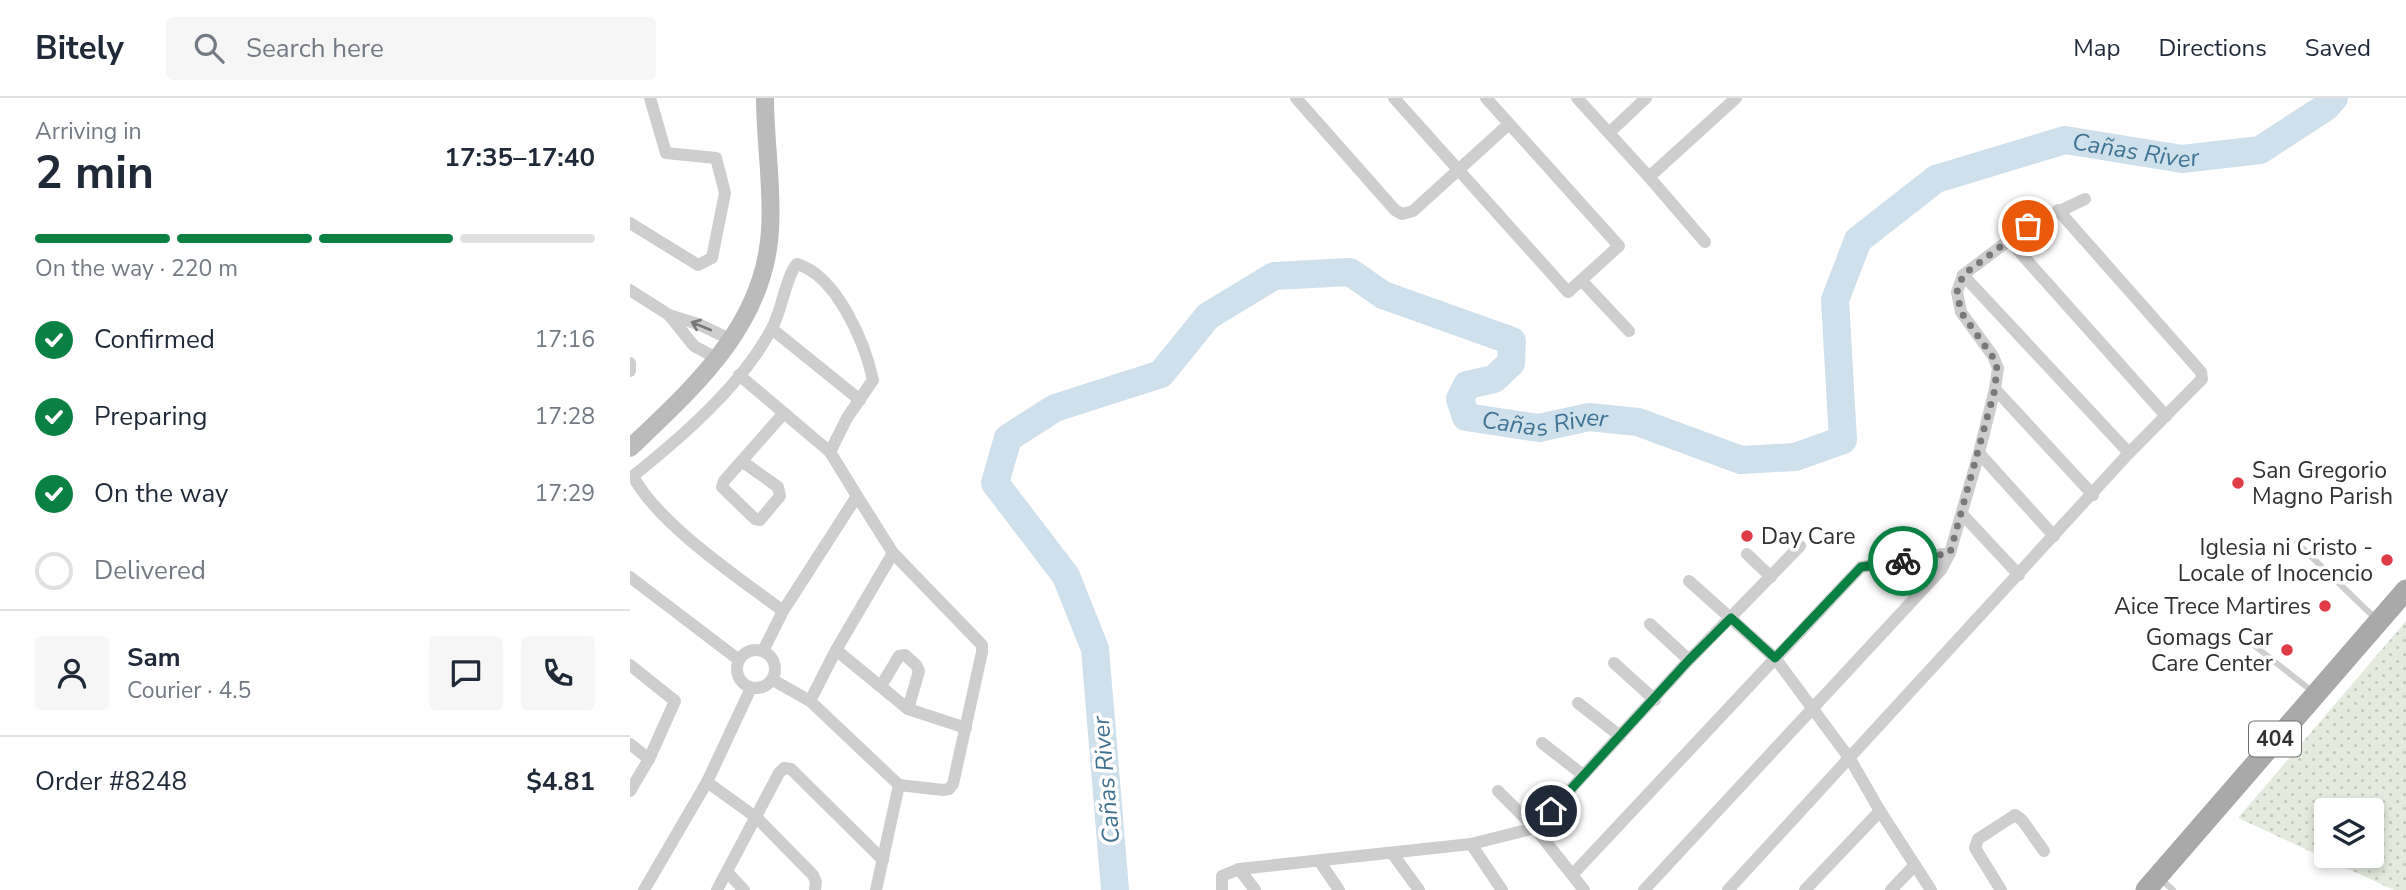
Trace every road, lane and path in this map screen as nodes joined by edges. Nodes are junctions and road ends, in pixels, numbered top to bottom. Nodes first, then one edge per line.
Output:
1 (650, 98) edge
2 (765, 98) edge
3 (1296, 98) edge
4 (1394, 98) edge
5 (1486, 98) edge
6 (1577, 98) edge
7 (1646, 98) edge
8 (1736, 98) edge
9 (1509, 124) junction
10 (1609, 133) junction
11 (1459, 170) junction
12 (1649, 177) junction
13 (2085, 199) dead end
14 (2058, 210) junction
15 (630, 223) edge
16 (2008, 239) junction
17 (1705, 242) dead end
18 (1963, 275) junction
19 (1582, 281) junction
20 (630, 290) edge
21 (669, 315) junction
22 (772, 329) junction
23 (1629, 331) dead end
24 (732, 340) junction
25 (718, 359) junction
26 (630, 363) edge
27 (630, 371) edge
28 (739, 375) junction
29 (1995, 389) junction
30 (860, 400) junction
31 (784, 413) junction
32 (2166, 416) junction
33 (630, 448) edge
34 (830, 453) junction
35 (1979, 453) junction
36 (2129, 453) junction
37 (743, 462) junction
38 (2093, 495) junction
39 (857, 496) junction
40 (1962, 514) junction
41 (2054, 536) junction
42 (2297, 543) dead end
43 (1800, 546) dead end
44 (892, 553) junction
45 (1950, 553) junction
46 (1747, 554) dead end
47 (2019, 575) junction
48 (630, 577) edge
49 (1771, 577) junction
50 (1689, 581) dead end
51 (2406, 590) edge
52 (783, 611) junction
53 (1731, 618) junction
54 (2378, 621) junction
55 (1650, 624) dead end
56 (2251, 643) dead end
57 (836, 650) junction
58 (763, 651) junction
59 (1775, 658) junction
60 (739, 660) junction
61 (1689, 660) junction
62 (1614, 663) dead end
63 (630, 666) edge
64 (773, 680) junction
65 (881, 686) junction
66 (751, 688) junction
67 (2315, 693) junction
68 (1655, 700) junction
69 (810, 701) junction
70 (1578, 703) dead end
71 (908, 709) junction
72 (1813, 709) junction
73 (966, 728) junction
74 (1620, 736) junction
75 (1542, 743) dead end
76 (630, 744) edge
77 (649, 759) junction
78 (1850, 759) junction
79 (1583, 775) junction
80 (708, 782) junction
81 (899, 785) junction
82 (630, 791) edge
83 (1498, 791) dead end
84 (1880, 811) junction
85 (757, 818) junction
86 (1535, 828) junction
87 (1471, 844) junction
88 (2044, 851) dead end
89 (1392, 853) junction
90 (883, 860) junction
91 (1320, 862) junction
92 (1914, 865) junction
93 (1239, 869) junction
94 (728, 873) junction
95 (1573, 874) junction
96 (2159, 885) edge
97 (644, 890) edge
98 (717, 890) edge
99 (744, 890) edge
100 (815, 890) edge
101 (876, 890) edge
102 (1222, 890) edge
103 (1255, 890) edge
104 (1339, 890) edge
105 (1419, 890) edge
106 (1502, 890) edge
107 (1584, 890) edge
108 (1644, 890) edge
109 (1728, 890) edge
110 (1805, 890) edge
111 (1891, 890) edge
112 (1931, 890) edge
113 (2001, 890) edge

1 - 15 street
2 - 24 main road
3 - 11 street
4 - 11 street
5 - 9 street
6 - 10 street
7 - 10 street
8 - 12 street
9 - 11 street
9 - 19 street
10 - 12 street
11 - 19 street
12 - 17 street
13 - 14 street
14 - 16 street
14 - 32 street
16 - 18 street
16 - 32 street
18 - 29 street
18 - 36 street
19 - 23 street
20 - 21 street
24 -> 21 street
21 - 25 street
22 - 28 street
22 - 30 street
22 - 30 street
24 - 25 main road
25 - 33 main road
26 - 27 street
28 - 31 street
28 - 52 street
29 - 35 street
29 - 38 street
30 - 34 street
31 - 34 street
31 - 37 street
32 - 36 street
34 - 39 street
35 - 40 street
35 - 41 street
36 - 38 street
37 - 37 street
38 - 41 street
39 - 44 street
39 - 52 street
40 - 45 street
40 - 47 street
41 - 47 street
42 - 54 lane
43 - 49 street
44 - 57 street
44 - 73 street
45 - 59 street
45 - 72 street
46 - 49 street
47 - 78 street
48 - 60 street
49 - 53 street
50 - 53 street
51 - 54 main road, 404
52 - 58 street
53 - 59 street
53 - 61 street
54 - 67 main road, 404
55 - 61 street
56 - 67 lane
57 - 65 street
57 - 69 street
58 - 60 street
58 - 64 street
59 - 72 street
59 - 95 street
60 - 66 street
61 - 68 street
62 - 68 street
63 - 77 street
64 - 66 street
64 - 69 street
65 - 71 street
65 - 71 street
66 - 80 street
67 - 96 main road, 404
68 - 74 street
69 - 81 street
70 - 74 street
71 - 73 street
72 - 78 street
72 - 108 street
73 - 81 street
74 - 79 street
75 - 79 street
76 - 77 street
77 - 82 street
78 - 84 street
78 - 109 street
79 - 86 street
80 - 85 street
80 - 97 street
81 - 90 street
83 - 86 street
84 - 92 street
84 - 110 street
85 - 90 street
85 - 94 street
85 - 100 street
86 - 87 street
86 - 95 street
87 - 89 street
87 - 106 street
88 - 113 street
89 - 91 street
89 - 105 street
90 - 101 street
91 - 93 street
91 - 104 street
92 - 111 street
92 - 112 street
93 - 102 street
93 - 103 street
94 - 98 street
94 - 99 street
95 - 107 street

